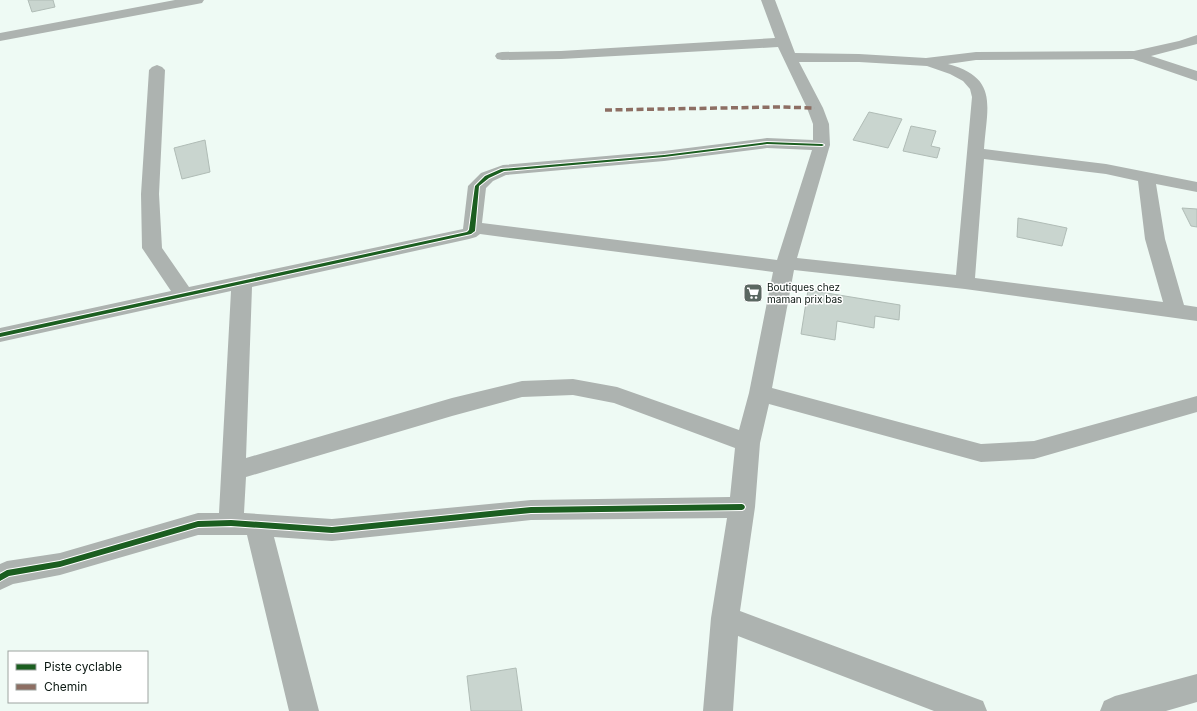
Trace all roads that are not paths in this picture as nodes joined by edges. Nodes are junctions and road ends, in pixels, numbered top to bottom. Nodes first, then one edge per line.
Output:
1 (197, 0) edge
2 (768, 0) edge
3 (0, 37) edge
4 (1197, 39) edge
5 (786, 49) junction
6 (1134, 55) junction
7 (502, 56) dead end
8 (926, 62) junction
9 (157, 70) dead end
10 (1197, 76) edge
11 (822, 145) junction
12 (975, 152) junction
13 (1146, 177) junction
14 (1197, 188) edge
15 (472, 227) junction
16 (785, 265) junction
17 (242, 282) junction
18 (965, 283) junction
19 (184, 295) junction
20 (1175, 310) junction
21 (1197, 314) edge
22 (0, 335) edge
23 (760, 393) junction
24 (1197, 404) edge
25 (748, 443) junction
26 (234, 471) junction
27 (742, 507) junction
28 (231, 523) junction
29 (258, 525) junction
30 (0, 578) edge
31 (725, 618) junction
32 (1197, 688) edge
33 (304, 711) edge
34 (718, 711) edge
35 (972, 711) edge
36 (1115, 711) edge

1 - 3 street
2 - 5 street
4 - 6 street
5 - 7 street
5 - 8 street
5 - 11 street
6 - 8 street
6 - 10 street
8 - 12 street
9 - 19 street
11 - 15 street
11 - 16 street
12 - 13 street
12 - 18 street
13 - 14 street
13 - 20 street
15 - 16 street
15 - 17 street
16 - 18 street
16 - 23 street
17 - 19 street
17 - 26 street
18 - 20 street
19 - 22 street
20 - 21 street
23 - 24 street
23 - 25 street
25 - 26 street
25 - 27 street
26 - 28 street
27 - 29 street
27 - 31 street
28 - 29 street
28 - 30 street
29 - 33 street
31 - 34 street
31 - 35 street
32 - 36 street

